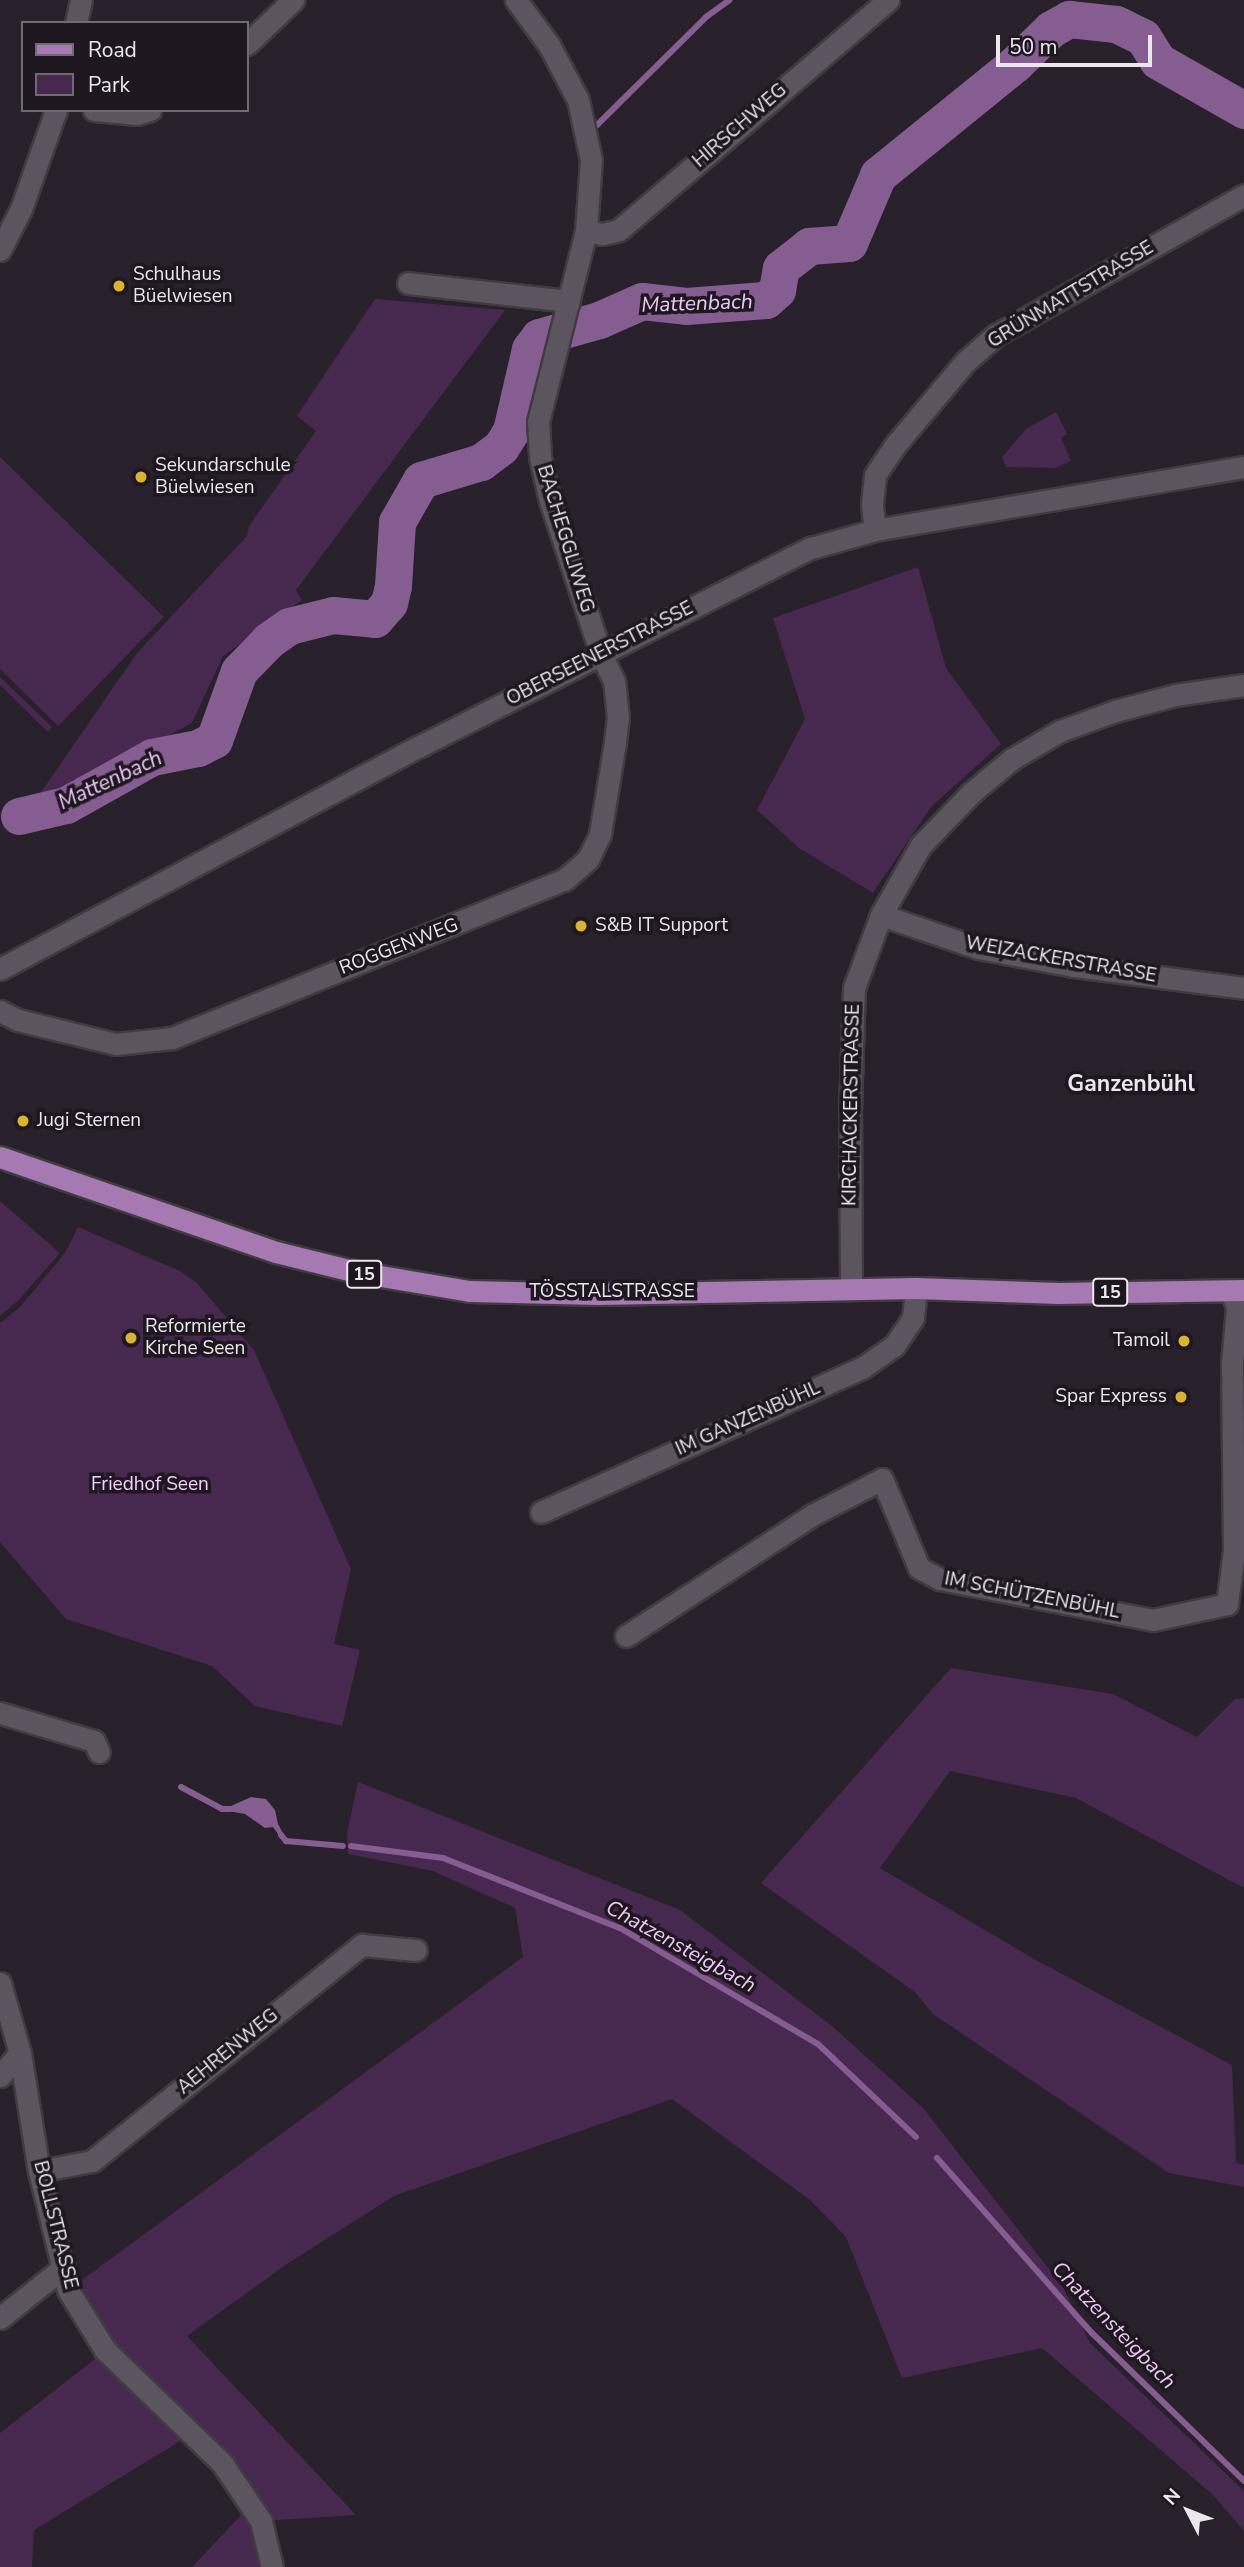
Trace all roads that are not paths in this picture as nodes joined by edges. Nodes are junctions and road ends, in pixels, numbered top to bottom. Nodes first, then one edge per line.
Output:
1 (80, 0) edge
2 (293, 0) edge
3 (516, 0) edge
4 (888, 0) edge
5 (76, 21) edge
6 (248, 43) edge
7 (56, 112) edge
8 (116, 112) edge
9 (144, 112) edge
10 (1244, 195) edge
11 (586, 231) junction
12 (0, 250) edge
13 (408, 283) dead end
14 (569, 301) junction
15 (1244, 467) edge
16 (874, 530) junction
17 (601, 654) junction
18 (1244, 685) edge
19 (881, 915) junction
20 (0, 969) edge
21 (1244, 988) edge
22 (0, 1011) edge
23 (0, 1157) edge
24 (916, 1288) junction
25 (851, 1290) junction
26 (1238, 1290) edge
27 (541, 1512) dead end
28 (626, 1636) dead end
29 (0, 1713) edge
30 (99, 1752) dead end
31 (416, 1950) dead end
32 (0, 1983) edge
33 (20, 2053) junction
34 (0, 2076) edge
35 (39, 2171) junction
36 (64, 2267) junction
37 (0, 2318) edge
38 (272, 2567) edge

1 - 5 street
2 - 6 street
3 - 11 street, BACHEGGLIWEG
4 - 11 street, HIRSCHWEG
7 - 12 street
8 - 9 street
10 - 16 street, GRÜNMATTSTRASSE
11 - 14 street, BACHEGGLIWEG
13 - 14 street
14 - 17 street, BACHEGGLIWEG
15 - 16 street, OBERSEENERSTRASSE
16 - 17 street, OBERSEENERSTRASSE
17 - 20 street, OBERSEENERSTRASSE
17 - 22 street, ROGGENWEG
18 - 19 street, KIRCHACKERSTRASSE
19 - 21 street, WEIZACKERSTRASSE
19 - 25 street, KIRCHACKERSTRASSE
23 - 25 main road, TÖSSTALSTRASSE / 15
24 - 25 main road, TÖSSTALSTRASSE / 15
24 - 26 main road, TÖSSTALSTRASSE / 15
24 - 27 street, IM GANZENBÜHL
26 - 28 street, IM SCHÜTZENBÜHL
29 - 30 street
31 - 35 street, AEHRENWEG
32 - 33 street, BOLLSTRASSE
33 - 34 street
33 - 35 street, BOLLSTRASSE
35 - 36 street, BOLLSTRASSE
36 - 37 street
36 - 38 street, BOLLSTRASSE

